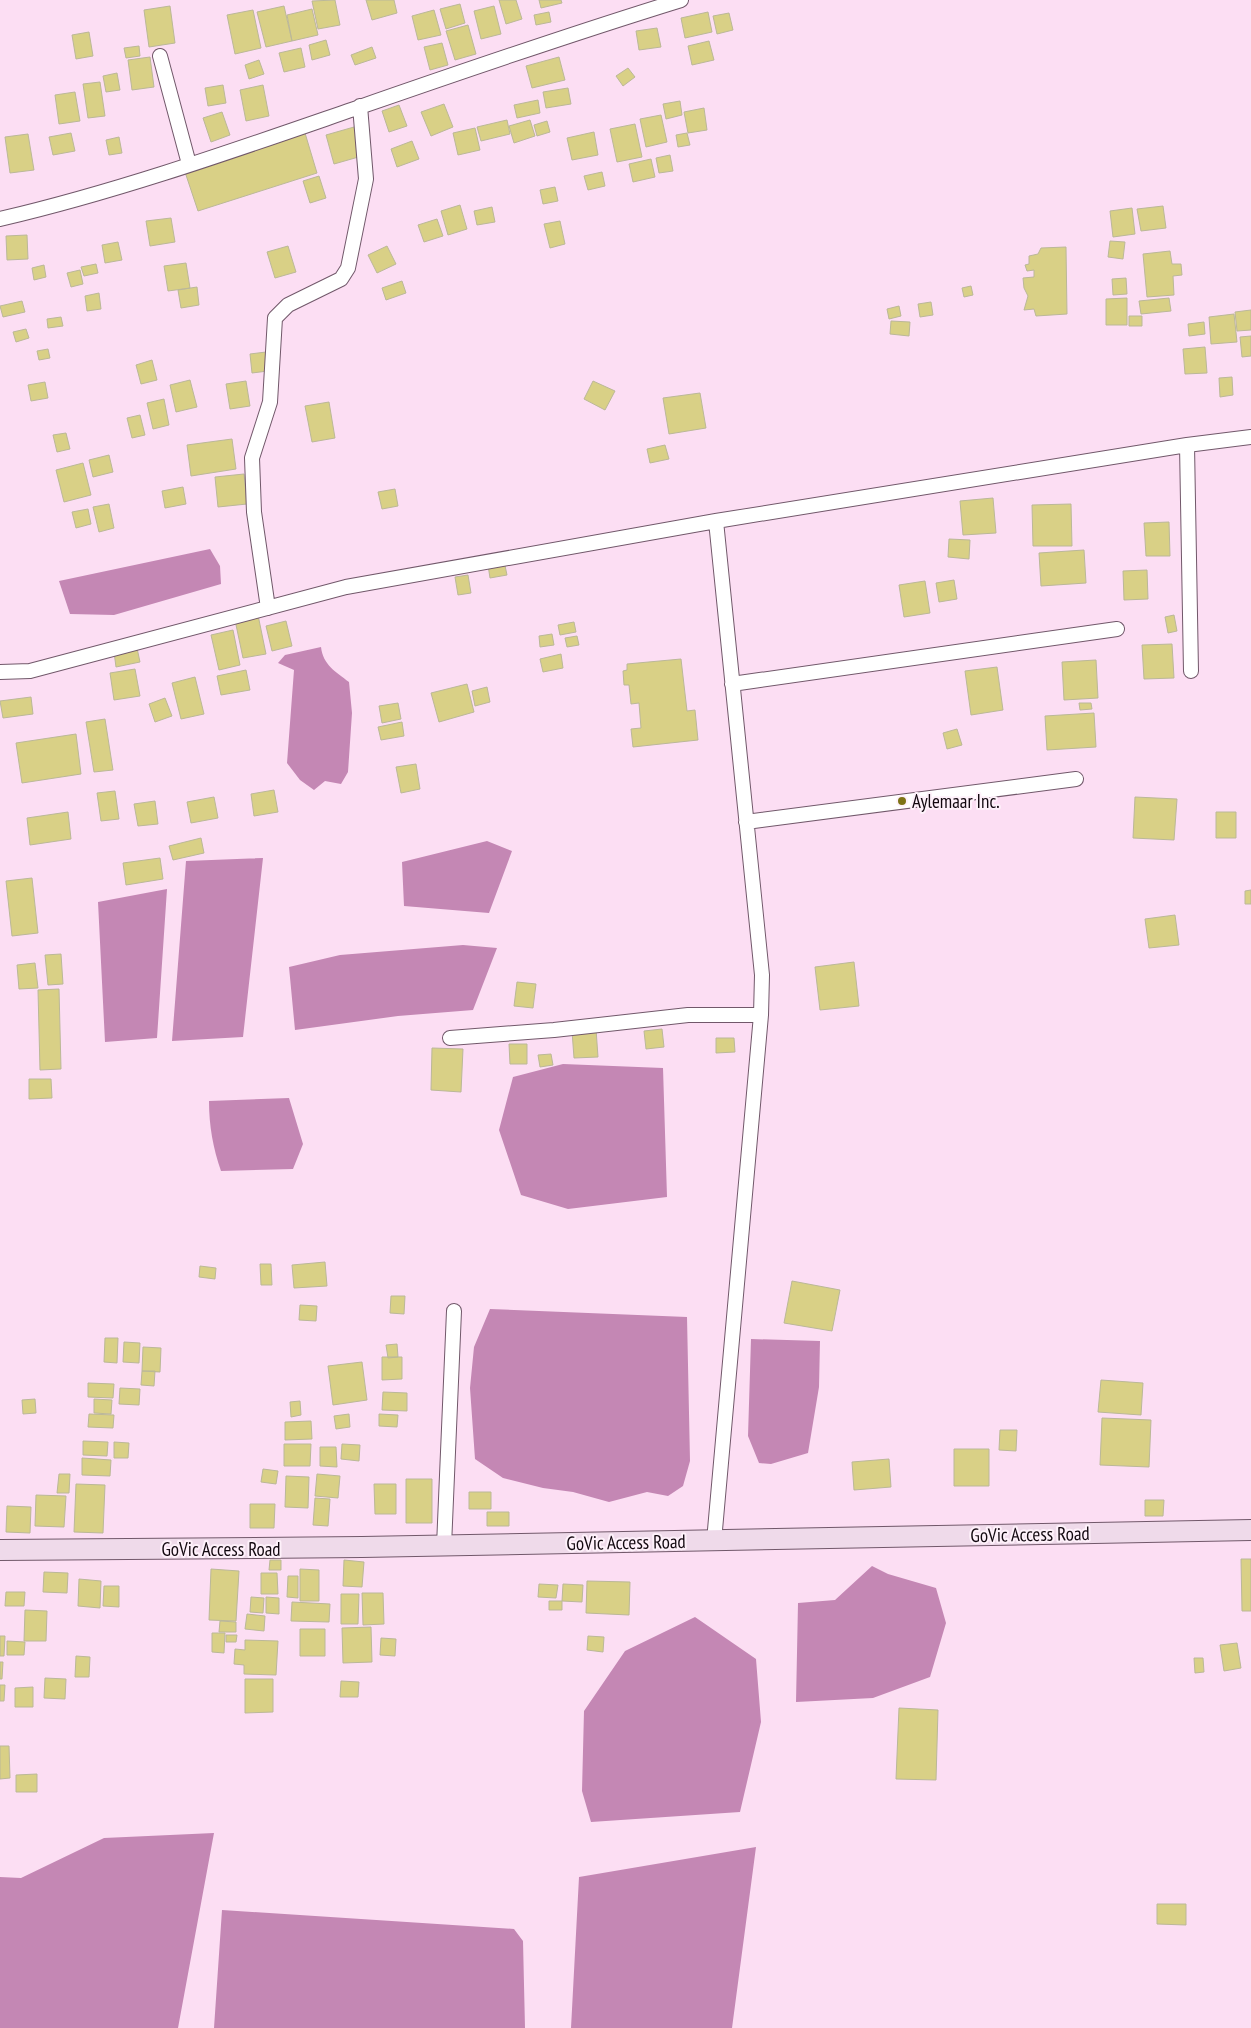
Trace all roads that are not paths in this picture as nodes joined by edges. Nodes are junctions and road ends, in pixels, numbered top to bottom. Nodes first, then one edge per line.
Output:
1 (681, 0) edge
2 (160, 56) dead end
3 (360, 106) junction
4 (189, 164) junction
5 (0, 219) edge
6 (1251, 437) edge
7 (1187, 445) junction
8 (716, 521) junction
9 (268, 608) junction
10 (1116, 629) dead end
11 (1191, 671) dead end
12 (0, 672) edge
13 (732, 684) junction
14 (1076, 779) dead end
15 (746, 822) junction
16 (762, 1015) junction
17 (450, 1038) dead end
18 (454, 1311) dead end
19 (1251, 1530) edge
20 (714, 1541) junction
21 (444, 1546) junction
22 (0, 1550) edge

1 - 3 street
2 - 4 street
3 - 4 street
3 - 9 street
4 - 5 street
6 - 7 street
7 - 8 street
7 - 11 street
8 - 9 street
8 - 13 street
9 - 12 street
10 - 13 street
13 - 15 street
14 - 15 street
15 - 16 street
16 - 17 street
16 - 20 street
18 - 21 street
19 - 20 main road, GoVic Access Road
20 - 21 main road, GoVic Access Road
21 - 22 main road, GoVic Access Road

